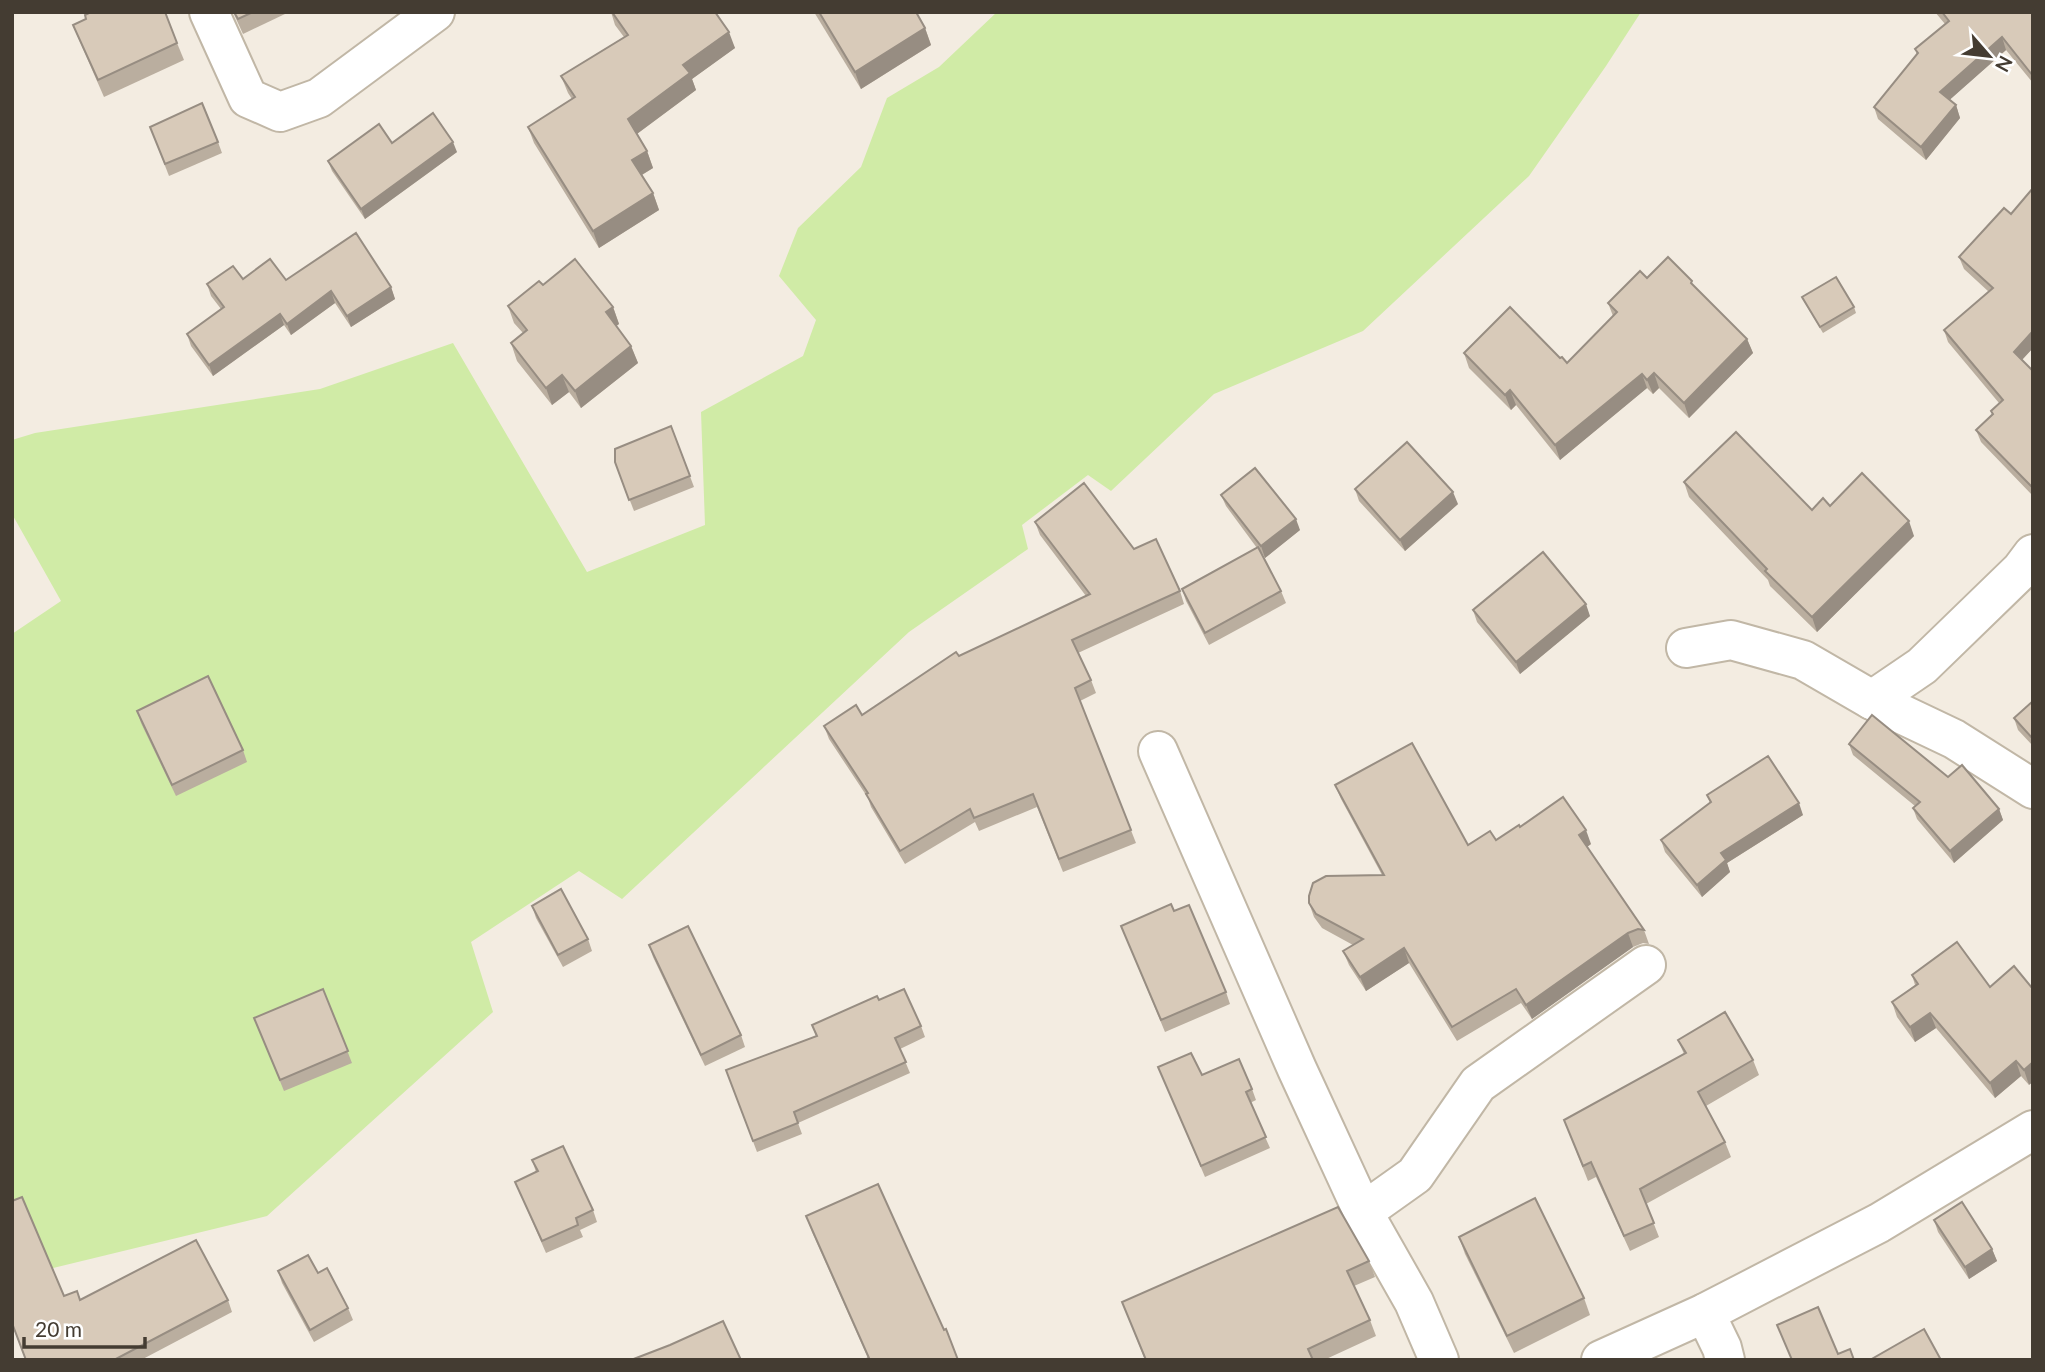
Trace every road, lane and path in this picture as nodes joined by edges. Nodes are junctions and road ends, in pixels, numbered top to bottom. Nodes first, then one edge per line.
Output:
1 (209, 12) edge
2 (435, 12) edge
3 (2033, 554) edge
4 (1686, 648) dead end
5 (1872, 700) junction
6 (1158, 751) dead end
7 (2033, 789) edge
8 (1646, 965) dead end
9 (2033, 1130) edge
10 (1363, 1212) junction
11 (1705, 1313) junction
12 (1438, 1360) edge
13 (1601, 1360) edge
14 (1725, 1360) edge

1 - 2 street
3 - 5 street
4 - 5 street
5 - 7 street
6 - 10 street
8 - 10 street
9 - 11 street
10 - 12 street
11 - 13 street
11 - 14 street

